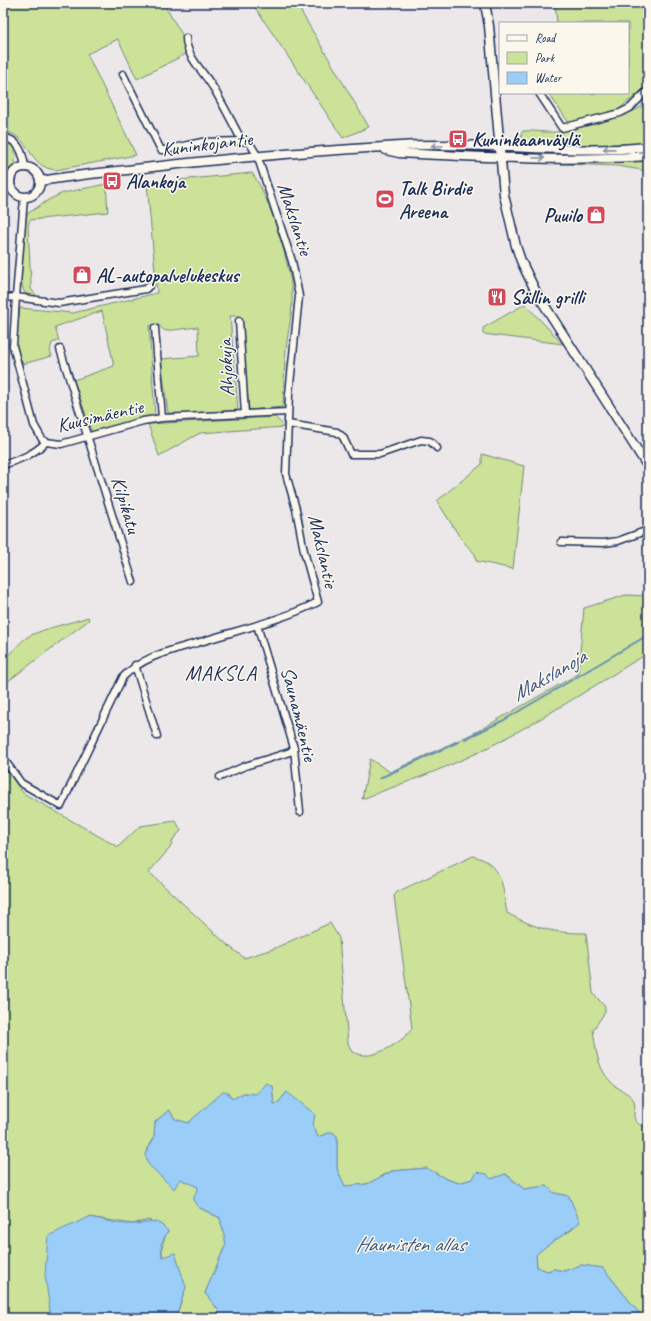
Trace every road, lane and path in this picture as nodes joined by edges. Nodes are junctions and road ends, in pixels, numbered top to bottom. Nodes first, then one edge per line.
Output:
1 (485, 3) edge
2 (186, 38) dead end
3 (123, 74) dead end
4 (497, 78) edge
5 (648, 90) edge
6 (541, 94) edge
7 (3, 137) edge
8 (242, 141) junction
9 (499, 146) junction
10 (648, 147) edge
11 (377, 148) junction
12 (257, 155) junction
13 (648, 156) edge
14 (500, 157) junction
15 (25, 166) junction
16 (40, 181) junction
17 (6, 183) edge
18 (24, 198) junction
19 (150, 285) dead end
20 (16, 297) junction
21 (3, 298) edge
22 (239, 321) dead end
23 (155, 328) dead end
24 (60, 349) dead end
25 (288, 412) junction
26 (245, 414) junction
27 (162, 418) junction
28 (288, 424) junction
29 (89, 438) junction
30 (46, 442) junction
31 (437, 448) dead end
32 (3, 465) edge
33 (648, 467) edge
34 (648, 530) edge
35 (561, 542) dead end
36 (133, 582) dead end
37 (257, 625) junction
38 (135, 665) junction
39 (157, 736) dead end
40 (294, 748) junction
41 (3, 758) edge
42 (220, 777) dead end
43 (300, 812) dead end

1 - 4 main road
2 - 8 street
3 - 8 street
4 - 9 main road
5 - 6 street
7 - 15 street
8 - 12 street
10 -> 9 main road, Kuninkojantie
9 -> 11 main road, Kuninkojantie
9 - 14 main road
11 - 12 main road, Kuninkojantie
11 - 14 main road, Kuninkojantie
12 - 16 main road, Kuninkojantie
12 - 25 street, Makslantie
14 -> 13 main road, Kuninkojantie
14 - 33 main road
15 - 16 main road
15 - 17 main road
16 - 18 main road
17 - 18 main road
18 - 20 street, Kuusimäentie
19 - 20 street
20 - 21 street
20 - 30 street, Kuusimäentie
22 - 26 street, Ahjokuja
23 - 27 street
24 - 29 street, Kilpikatu
25 - 26 street, Kuusimäentie
25 - 28 street, Makslantie
26 - 27 street, Kuusimäentie
27 - 29 street, Kuusimäentie
28 - 31 street
28 - 37 street, Makslantie
29 - 30 street, Kuusimäentie
29 - 36 street, Kilpikatu
30 - 32 street
34 - 35 street
37 - 38 street, Makslantie
37 - 40 street, Saunamäentie
38 - 39 street
38 - 41 street, Makslantie
40 - 42 street
40 - 43 street, Saunamäentie

